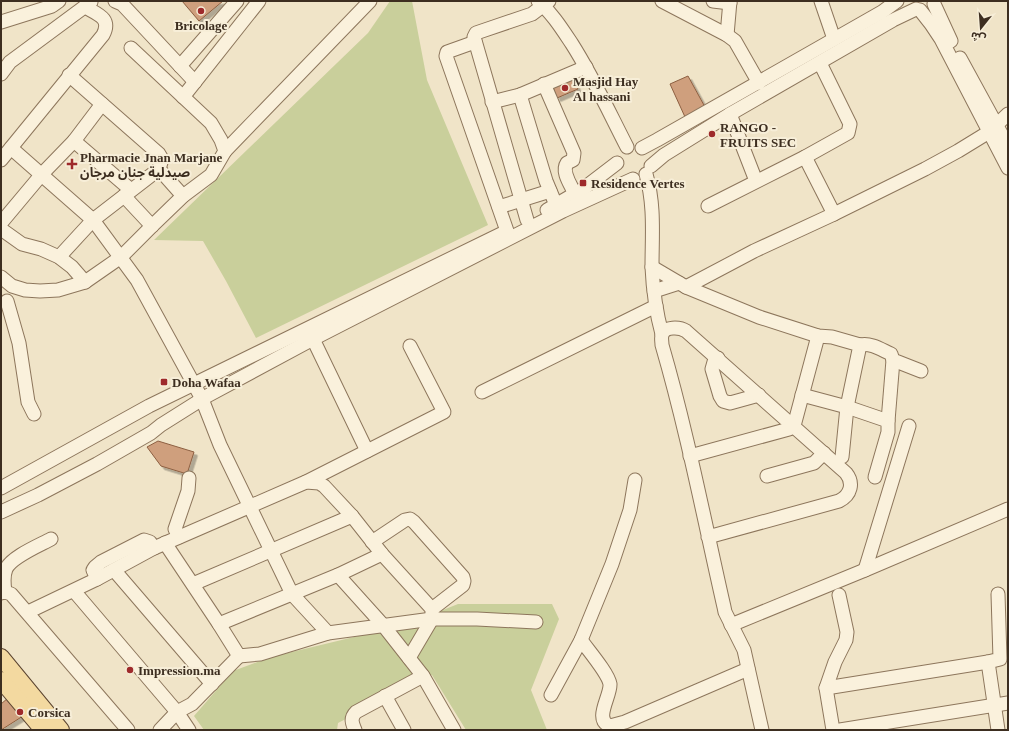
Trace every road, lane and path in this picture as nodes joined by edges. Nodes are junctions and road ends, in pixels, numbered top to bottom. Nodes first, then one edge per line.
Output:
1 (59, 1) edge
2 (237, 1) edge
3 (259, 1) edge
4 (370, 1) edge
5 (662, 1) edge
6 (713, 1) edge
7 (821, 1) edge
8 (897, 1) edge
9 (121, 2) edge
10 (730, 2) edge
11 (935, 2) edge
12 (544, 3) edge
13 (89, 4) edge
14 (915, 7) edge
15 (1, 22) edge
16 (727, 35) junction
17 (834, 39) junction
18 (475, 42) junction
19 (131, 48) dead end
20 (820, 63) junction
21 (180, 66) junction
22 (586, 67) junction
23 (1, 74) edge
24 (69, 75) junction
25 (195, 82) junction
26 (758, 83) junction
27 (544, 84) junction
28 (520, 95) junction
29 (183, 97) junction
30 (492, 102) junction
31 (102, 104) junction
32 (730, 114) junction
33 (1008, 114) edge
34 (993, 128) junction
35 (74, 141) junction
36 (1008, 146) edge
37 (627, 147) junction
38 (11, 148) junction
39 (642, 148) junction
40 (226, 151) junction
41 (805, 157) junction
42 (1, 160) edge
43 (617, 163) junction
44 (1008, 168) edge
45 (158, 169) junction
46 (648, 170) junction
47 (565, 173) junction
48 (42, 174) junction
49 (633, 179) junction
50 (756, 181) junction
51 (548, 186) junction
52 (128, 193) junction
53 (575, 194) junction
54 (183, 196) junction
55 (522, 201) junction
56 (556, 205) junction
57 (708, 206) dead end
58 (499, 207) junction
59 (834, 214) junction
60 (93, 220) junction
61 (527, 220) junction
62 (1, 223) edge
63 (152, 226) junction
64 (1, 229) edge
65 (507, 231) junction
66 (59, 257) junction
67 (121, 258) junction
68 (652, 267) junction
69 (1, 277) edge
70 (85, 282) junction
71 (682, 285) junction
72 (18, 288) junction
73 (654, 291) junction
74 (4, 303) edge
75 (656, 306) junction
76 (662, 334) junction
77 (818, 336) junction
78 (313, 339) junction
79 (860, 345) junction
80 (410, 346) dead end
81 (718, 358) junction
82 (893, 360) junction
83 (921, 371) dead end
84 (194, 384) junction
85 (482, 392) dead end
86 (759, 395) junction
87 (802, 395) junction
88 (202, 400) junction
89 (848, 407) junction
90 (34, 414) dead end
91 (888, 421) junction
92 (792, 426) junction
93 (909, 426) dead end
94 (367, 451) junction
95 (824, 453) junction
96 (690, 456) junction
97 (842, 456) dead end
98 (767, 476) dead end
99 (875, 477) dead end
100 (188, 478) dead end
101 (635, 480) dead end
102 (306, 482) junction
103 (1, 488) edge
104 (250, 506) junction
105 (1008, 509) edge
106 (1, 512) edge
107 (352, 516) junction
108 (179, 537) junction
109 (708, 537) junction
110 (51, 538) dead end
111 (372, 542) junction
112 (160, 546) junction
113 (272, 551) junction
114 (382, 554) junction
115 (114, 570) junction
116 (865, 570) junction
117 (338, 575) junction
118 (97, 579) junction
119 (194, 584) junction
120 (74, 591) junction
121 (3, 592) edge
122 (292, 594) junction
123 (998, 594) dead end
124 (839, 595) dead end
125 (28, 612) junction
126 (432, 614) junction
127 (536, 622) dead end
128 (219, 624) junction
129 (383, 625) junction
130 (731, 625) junction
131 (328, 632) junction
132 (581, 640) junction
133 (238, 656) junction
134 (1, 657) edge
135 (409, 658) junction
136 (988, 662) junction
137 (748, 669) junction
138 (424, 676) junction
139 (1, 680) edge
140 (212, 684) junction
141 (826, 688) junction
142 (551, 695) dead end
143 (385, 696) junction
144 (1008, 703) edge
145 (994, 705) junction
146 (177, 712) junction
147 (38, 724) edge
148 (61, 730) edge
149 (128, 730) edge
150 (160, 730) edge
151 (190, 730) edge
152 (355, 730) edge
153 (404, 730) edge
154 (454, 730) edge
155 (762, 730) edge
156 (833, 730) edge
157 (840, 730) edge
158 (998, 730) edge

1 - 15 street
2 - 21 street
3 - 25 street
4 - 40 street
5 - 16 street
6 - 10 street
7 - 17 street
8 - 17 street
9 - 21 street
10 - 16 street
11 - 14 street
11 - 34 street
12 - 18 street
12 - 22 street
13 - 23 street
13 - 24 street
14 - 20 street
14 - 34 street
16 - 26 street
17 - 26 street
18 - 30 street
18 - 58 street
19 - 29 street
20 - 32 street
20 - 41 street
21 - 25 street
22 - 27 street
22 - 37 street
24 - 31 street
24 - 38 street
25 - 29 street
26 - 39 street
27 - 28 street
27 - 47 street
28 - 30 street
28 - 51 street
29 - 40 street
30 - 55 street
31 - 35 street
31 - 45 street
32 - 46 street
32 - 50 street
33 - 34 street
34 - 36 street
34 - 44 street
34 - 59 street
35 - 48 street
35 - 52 street
37 - 39 street
37 - 43 street
38 - 42 street
38 - 48 street
39 - 46 street
40 - 54 street
41 - 50 street
41 - 59 street
43 - 49 street
43 - 53 street
45 - 52 street
45 - 54 street
46 - 49 street
46 - 68 street
47 - 51 street
47 - 53 street
48 - 60 street
48 - 62 street
49 - 78 street
50 - 57 street
51 - 55 street
51 - 56 street
52 - 60 street
52 - 63 street
53 - 56 street
54 - 63 street
55 - 58 street
55 - 61 street
56 - 61 street
58 - 65 street
59 - 71 street
60 - 66 street
60 - 67 street
61 - 65 street
63 - 67 street
64 - 66 street
65 - 84 street
66 - 70 street
67 - 70 street
67 - 84 street
68 - 71 street
68 - 73 street
69 - 72 street
70 - 72 street
71 - 73 street
71 - 77 street
72 - 74 street
73 - 75 street
74 - 90 street
75 - 76 street
75 - 85 street
76 - 81 street
76 - 96 street
77 - 79 street
77 - 87 street
78 - 88 street
78 - 94 street
79 - 82 street
79 - 89 street
80 - 94 street
81 - 86 street
81 - 86 street
82 - 83 street
82 - 91 street
84 - 88 street
84 - 103 street
86 - 92 street
87 - 89 street
87 - 92 street
88 - 104 street
88 - 106 street
89 - 91 street
89 - 97 street
91 - 99 street
92 - 95 street
92 - 96 street
93 - 116 street
94 - 102 street
95 - 98 street
95 - 109 street
96 - 109 street
100 - 108 street
101 - 132 street
102 - 104 street
102 - 107 street
104 - 108 street
104 - 113 street
105 - 116 street
107 - 111 street
107 - 113 street
108 - 112 street
109 - 130 street
110 - 121 street
111 - 114 street
111 - 126 street
112 - 115 street
112 - 118 street
112 - 119 street
113 - 119 street
113 - 122 street
114 - 117 street
114 - 126 street
115 - 118 street
115 - 140 street
116 - 130 street
117 - 122 street
117 - 129 street
118 - 120 street
119 - 128 street
120 - 125 street
120 - 146 street
121 - 125 street
122 - 128 street
122 - 131 street
123 - 136 street
124 - 141 street
125 - 149 street
126 - 127 street
126 - 129 street
126 - 135 street
128 - 133 street
129 - 131 street
129 - 135 street
130 - 137 street
131 - 133 street
132 - 137 street
132 - 142 street
133 - 140 street
134 - 147 main road
135 - 138 street
136 - 141 street
136 - 145 street
137 - 155 street
138 - 143 street
138 - 154 street
139 - 147 main road
140 - 146 street
141 - 156 street
143 - 152 street
143 - 153 street
144 - 145 street
145 - 157 street
145 - 158 street
146 - 150 street
146 - 151 street
147 - 148 main road

